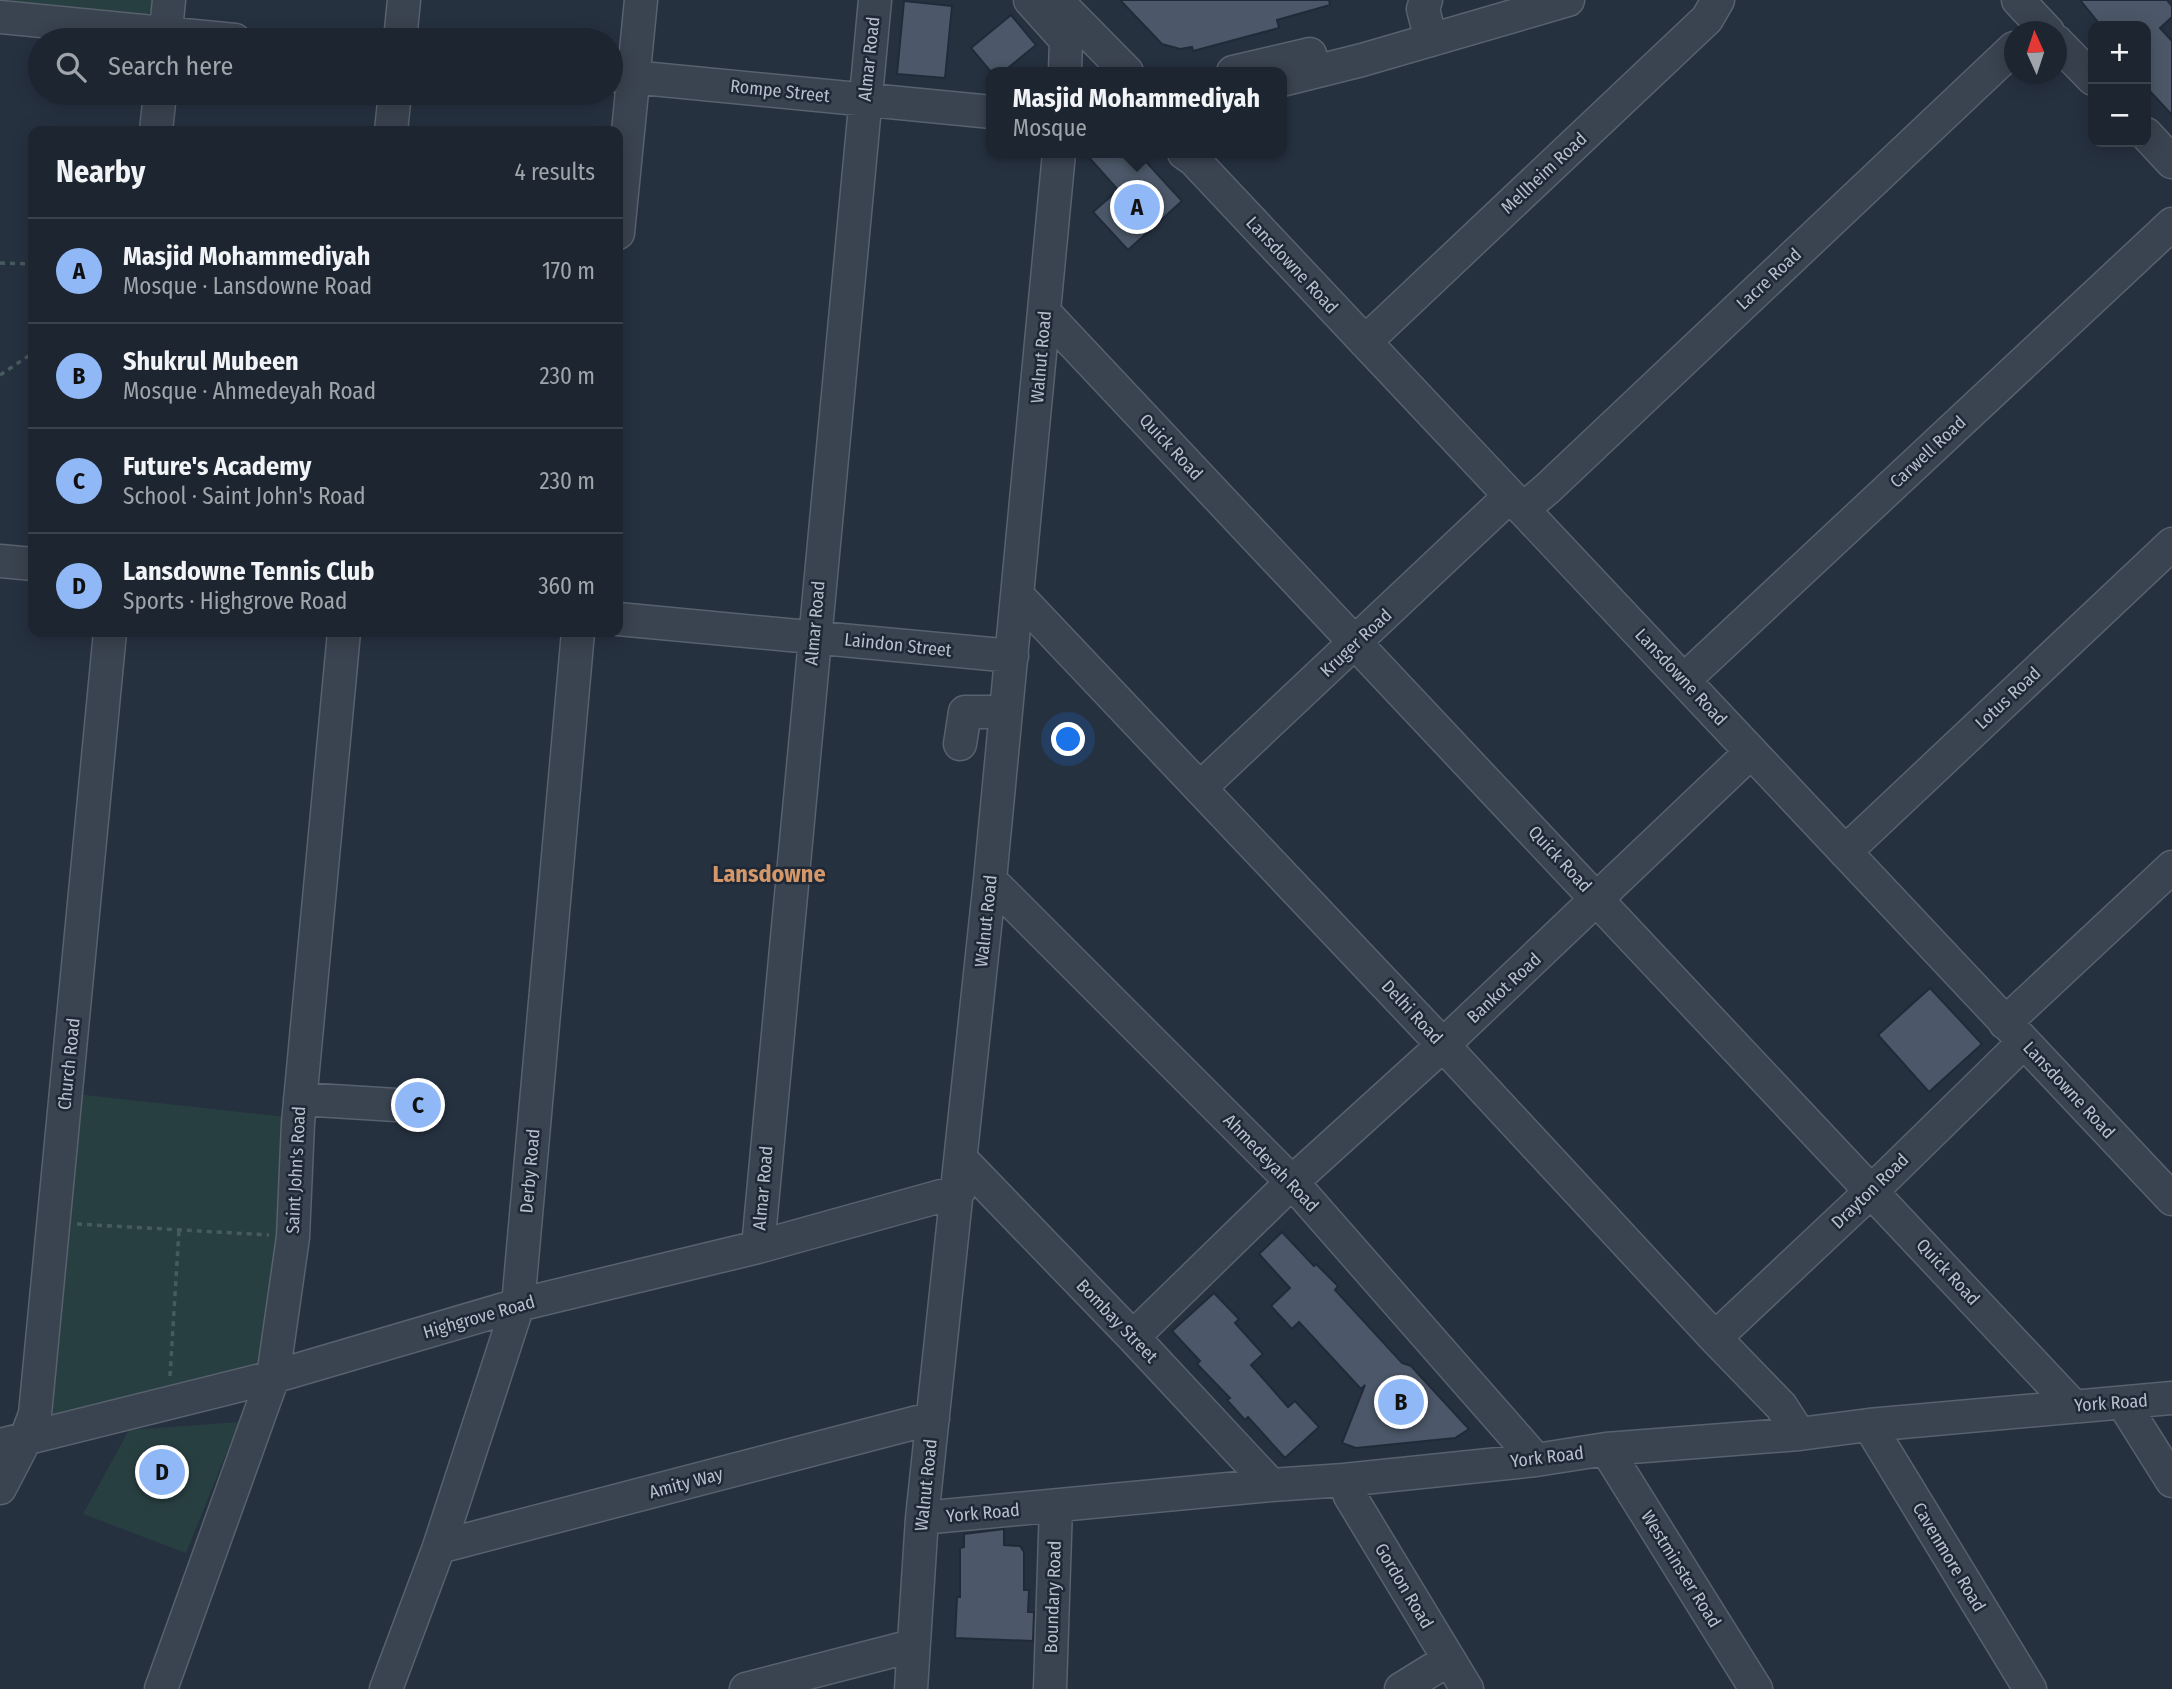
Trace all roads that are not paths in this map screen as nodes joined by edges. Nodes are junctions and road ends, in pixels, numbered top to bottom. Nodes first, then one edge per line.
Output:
1 (169, 0) edge
2 (404, 0) edge
3 (640, 0) edge
4 (875, 0) edge
5 (1030, 0) edge
6 (1056, 0) edge
7 (1426, 0) edge
8 (1569, 0) edge
9 (1718, 0) edge
10 (2018, 0) edge
11 (1492, 10) edge
12 (0, 17) edge
13 (2035, 21) edge
14 (91, 28) edge
15 (166, 28) edge
16 (401, 28) edge
17 (1066, 40) junction
18 (1420, 43) junction
19 (2067, 54) edge
20 (2004, 57) edge
21 (1065, 67) edge
22 (1092, 67) edge
23 (1122, 67) edge
24 (1255, 67) edge
25 (623, 72) edge
26 (2088, 74) edge
27 (623, 76) edge
28 (1287, 79) edge
29 (865, 99) junction
30 (159, 105) edge
31 (394, 105) edge
32 (621, 105) edge
33 (986, 111) edge
34 (157, 126) edge
35 (392, 126) edge
36 (621, 126) edge
37 (2151, 139) edge
38 (1059, 158) edge
39 (1191, 158) edge
40 (2172, 162) edge
41 (2172, 223) edge
42 (1045, 313) junction
43 (1365, 342) junction
44 (1517, 503) junction
45 (2172, 544) edge
46 (0, 561) edge
47 (28, 564) edge
48 (1018, 596) junction
49 (623, 619) edge
50 (110, 637) edge
51 (344, 637) edge
52 (578, 637) edge
53 (814, 637) junction
54 (1356, 643) junction
55 (1012, 656) junction
56 (1684, 680) junction
57 (1006, 712) junction
58 (961, 744) dead end
59 (1751, 752) junction
60 (1200, 788) junction
61 (1845, 852) junction
62 (2172, 867) edge
63 (990, 880) junction
64 (1597, 899) junction
65 (2015, 1033) junction
66 (1444, 1045) junction
67 (300, 1099) junction
68 (396, 1105) dead end
69 (961, 1159) junction
70 (1292, 1182) junction
71 (958, 1191) junction
72 (1871, 1191) junction
73 (2170, 1193) edge
74 (758, 1247) junction
75 (518, 1305) junction
76 (1133, 1337) junction
77 (1715, 1338) junction
78 (272, 1377) junction
79 (2172, 1398) edge
80 (2123, 1403) junction
81 (2073, 1406) junction
82 (933, 1418) junction
83 (1869, 1425) junction
84 (1799, 1434) junction
85 (13, 1442) edge
86 (1606, 1450) junction
87 (1536, 1460) junction
88 (1344, 1480) junction
89 (2172, 1481) edge
90 (1271, 1485) junction
91 (0, 1488) edge
92 (1056, 1506) junction
93 (922, 1518) junction
94 (439, 1547) junction
95 (912, 1646) junction
96 (1448, 1660) junction
97 (161, 1689) edge
98 (386, 1689) edge
99 (746, 1689) edge
100 (911, 1689) edge
101 (1050, 1689) edge
102 (1401, 1689) edge
103 (1467, 1689) edge
104 (1756, 1689) edge
105 (2030, 1689) edge

1 - 15 street
2 - 16 street
3 - 25 street
4 - 29 street, Almar Road
5 - 17 street
6 - 23 street
7 - 18 street
8 - 11 street
9 - 43 street, Mellheim Road
10 - 13 street
11 - 18 street
12 - 14 street
17 - 21 street
17 - 22 street
18 - 24 street
18 - 28 street
19 - 26 street
20 - 44 street, Lacre Road
27 - 29 street, Rompe Street
29 - 33 street, Rompe Street
29 - 53 street, Almar Road
30 - 34 street
31 - 35 street
32 - 36 street
37 - 40 street
38 - 42 street, Walnut Road
39 - 43 street, Lansdowne Road
41 - 56 street, Carwell Road
42 - 48 street, Walnut Road
42 - 54 street, Quick Road
43 - 44 street, Lansdowne Road
44 - 54 street, Kruger Road
44 - 56 street, Lansdowne Road
45 - 61 street, Lotus Road
46 - 47 street
48 - 55 street, Walnut Road
48 - 60 street, Delhi Road
49 - 53 street, Laindon Street
50 - 85 street, Church Road
51 - 67 street, Saint John's Road
52 - 75 street, Derby Road
53 - 55 street, Laindon Street
53 - 74 street, Almar Road
54 - 60 street, Kruger Road
54 - 64 street, Quick Road
55 - 57 street, Walnut Road
56 - 59 street, Lansdowne Road
57 - 58 street
57 - 63 street, Walnut Road
59 - 61 street, Lansdowne Road
59 - 64 street, Bankot Road
60 - 66 street, Delhi Road
61 - 65 street, Lansdowne Road
62 - 65 street, Drayton Road
63 - 69 street, Walnut Road
63 - 70 street, Ahmedeyah Road
64 - 66 street, Bankot Road
64 - 72 street, Quick Road
65 - 72 street, Drayton Road
65 - 73 street, Lansdowne Road
66 - 70 street, Bankot Road
66 - 77 street, Delhi Road
67 - 68 street
67 - 78 street, Saint John's Road
69 - 71 street, Walnut Road
69 - 76 street, Bombay Street
70 - 76 street, Bankot Road
70 - 87 street, Ahmedeyah Road
71 - 74 street, Highgrove Road
71 - 82 street, Walnut Road
72 - 77 street, Drayton Road
72 - 81 street, Quick Road
74 - 75 street, Highgrove Road
75 - 78 street, Highgrove Road
75 - 94 street, Derby Road
76 - 90 street, Bombay Street
77 - 84 street, Delhi Road
78 - 85 street, Highgrove Road
78 - 97 street, Saint John's Road
79 - 80 street, York Road
80 - 81 street, York Road
80 - 89 street
81 - 83 street, York Road
82 - 93 street, Walnut Road
82 - 94 street, Amity Way
83 - 84 street, York Road
83 - 105 street, Cavenmore Road
84 - 86 street, York Road
85 - 91 street, Church Road
86 - 87 street, York Road
86 - 104 street, Westminster Road
87 - 88 street, York Road
88 - 90 street, York Road
88 - 96 street, Gordon Road
90 - 92 street, York Road
92 - 93 street, York Road
92 - 101 street, Boundary Road
93 - 95 street, Walnut Road
94 - 98 street, Derby Road
95 - 99 street
95 - 100 street, Walnut Road
96 - 102 street
96 - 103 street, Gordon Road

